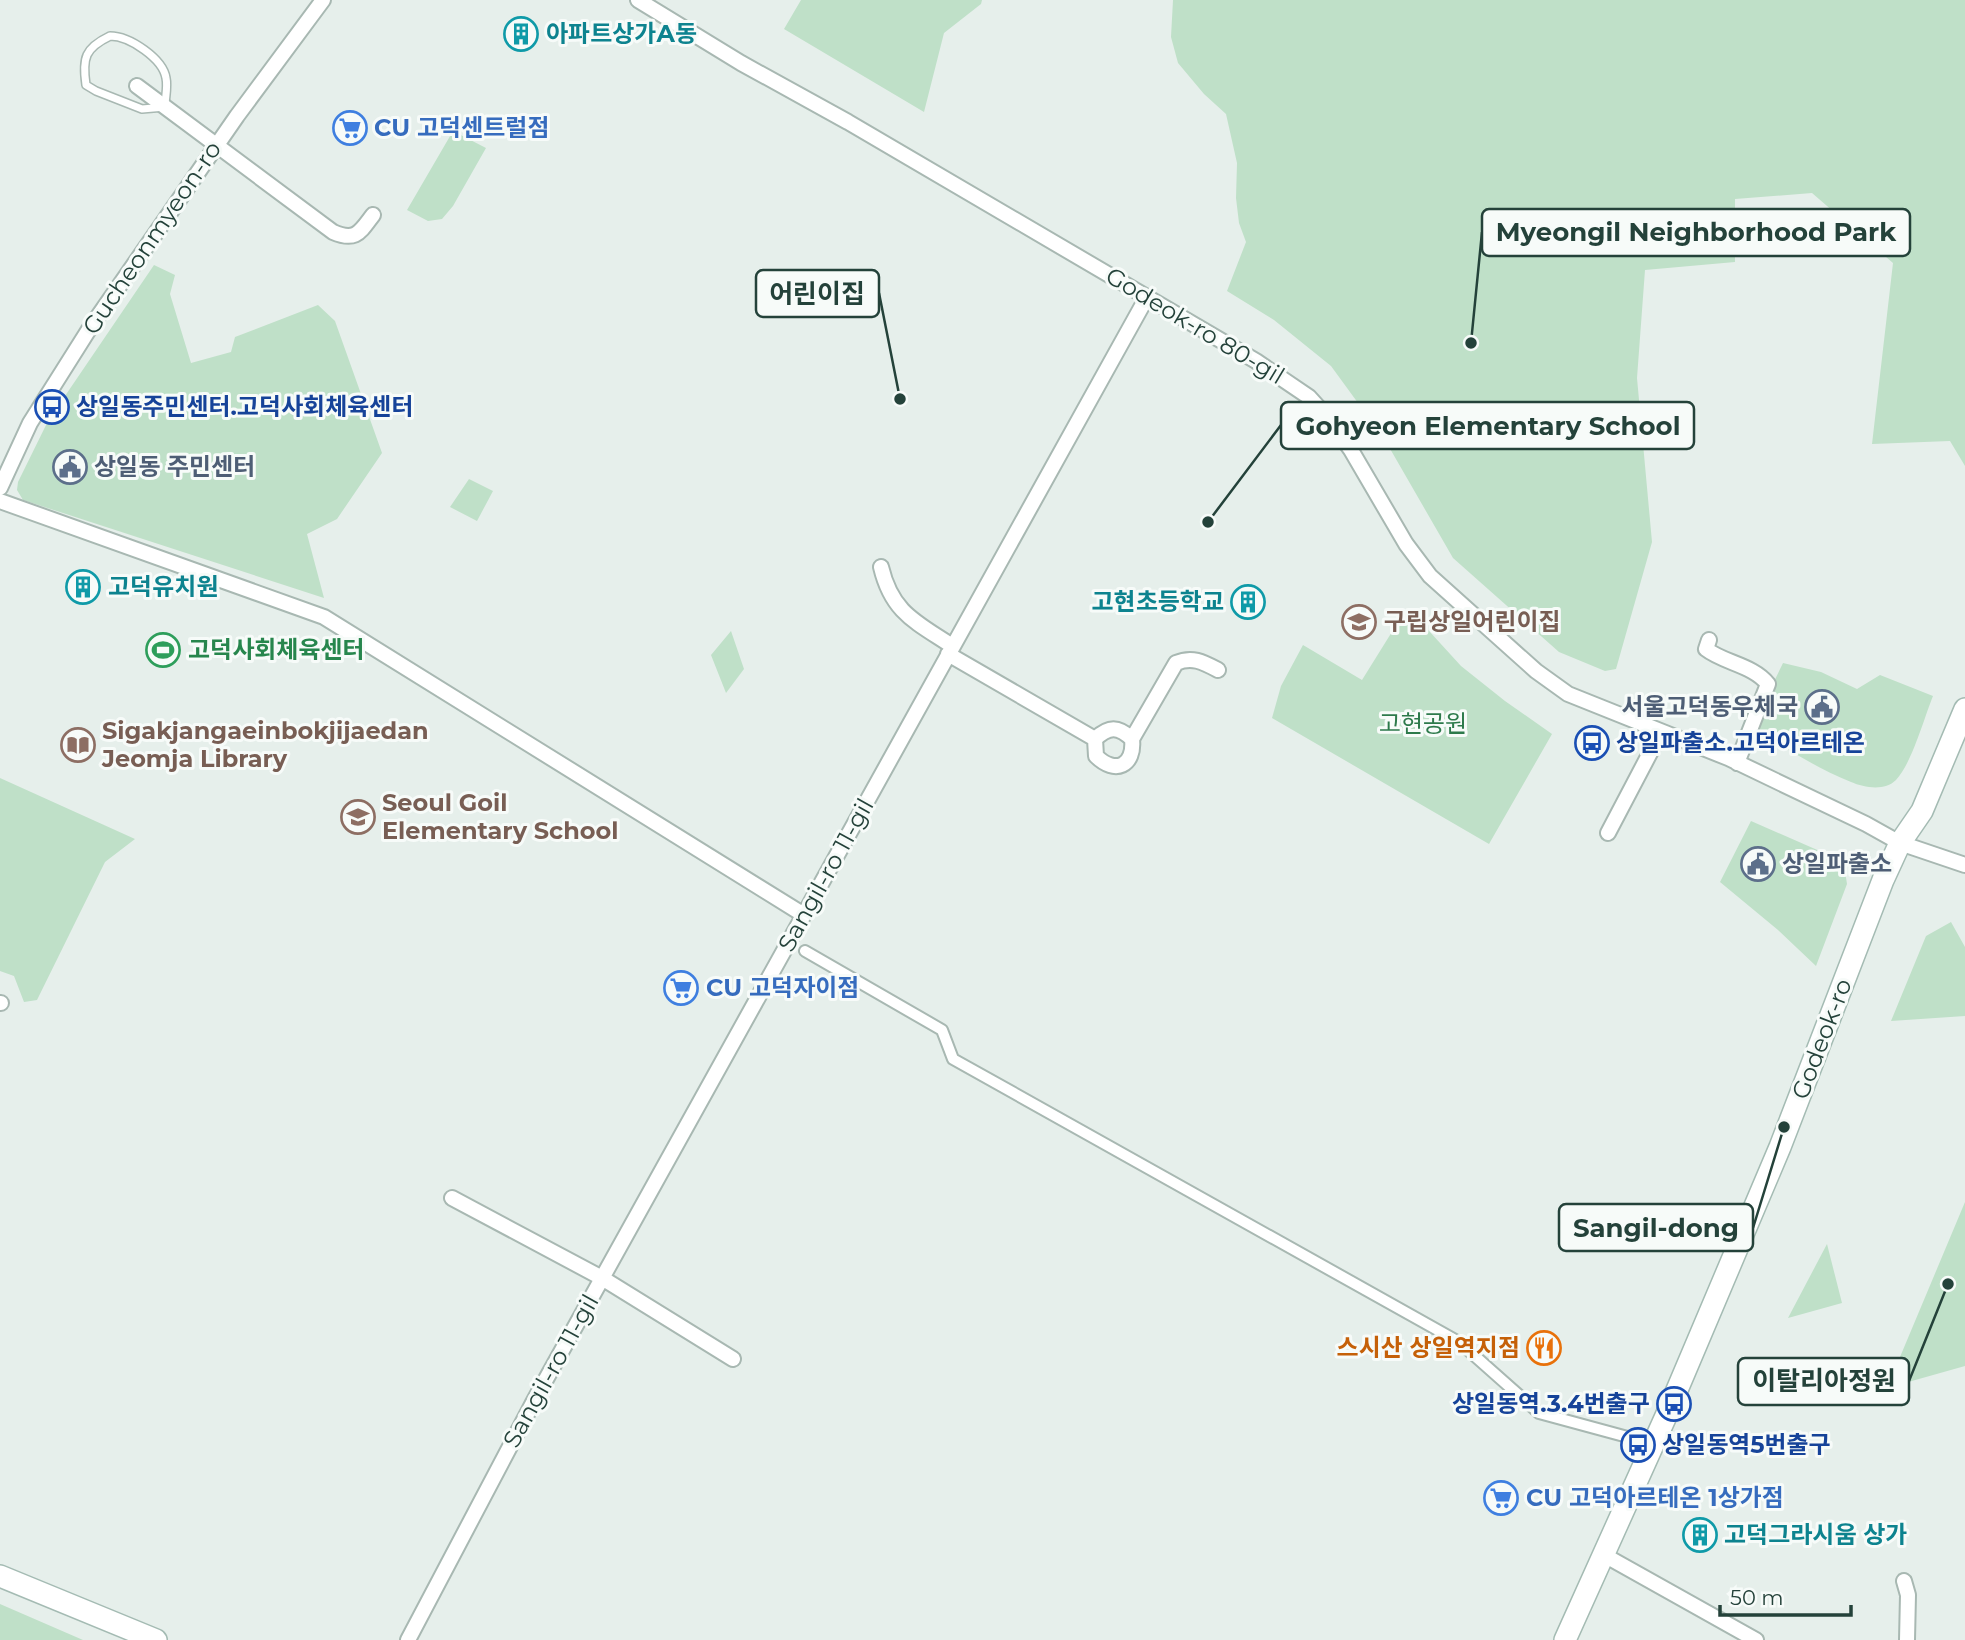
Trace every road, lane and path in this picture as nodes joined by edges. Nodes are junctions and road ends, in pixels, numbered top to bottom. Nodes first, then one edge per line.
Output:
1 (323, 0) edge
2 (638, 0) edge
3 (137, 86) dead end
4 (165, 107) junction
5 (216, 145) junction
6 (373, 215) dead end
7 (1147, 297) junction
8 (0, 488) edge
9 (0, 501) edge
10 (881, 568) dead end
11 (1709, 640) dead end
12 (950, 650) junction
13 (1218, 670) dead end
14 (1965, 709) edge
15 (1661, 732) junction
16 (1095, 739) junction
17 (1132, 739) junction
18 (1737, 763) junction
19 (1608, 833) dead end
20 (1900, 843) junction
21 (1965, 865) edge
22 (804, 915) junction
23 (805, 951) dead end
24 (452, 1198) dead end
25 (602, 1278) junction
26 (733, 1359) dead end
27 (1634, 1438) dead end
28 (1604, 1555) junction
29 (0, 1576) edge
30 (1905, 1581) dead end
31 (156, 1640) edge
32 (408, 1640) edge
33 (1565, 1640) edge
34 (1756, 1640) edge
35 (1907, 1640) edge

1 - 5 street, Gucheonmyeon-ro
2 - 7 street, Godeok-ro 80-gil
3 - 4 street
4 - 4 lane
4 - 5 street
5 - 6 street
5 - 8 street, Gucheonmyeon-ro
7 - 12 street, Sangil-ro 11-gil
7 - 15 street, Godeok-ro 80-gil
9 - 22 street
10 - 12 street
11 - 18 street
12 - 16 street
12 - 22 street, Sangil-ro 11-gil
13 - 17 street
14 - 20 main road, Godeok-ro
15 - 18 street, Godeok-ro 80-gil
15 - 19 street
16 - 17 street
16 - 17 street
18 - 20 street, Godeok-ro 80-gil
20 - 21 street, Godeok-ro 80-gil
20 - 28 main road, Godeok-ro
22 - 25 street, Sangil-ro 11-gil
23 - 27 street
24 - 25 street
25 - 26 street
25 - 32 street, Sangil-ro 11-gil
28 - 33 main road, Godeok-ro
28 - 34 street
29 - 31 main road
30 - 35 street

